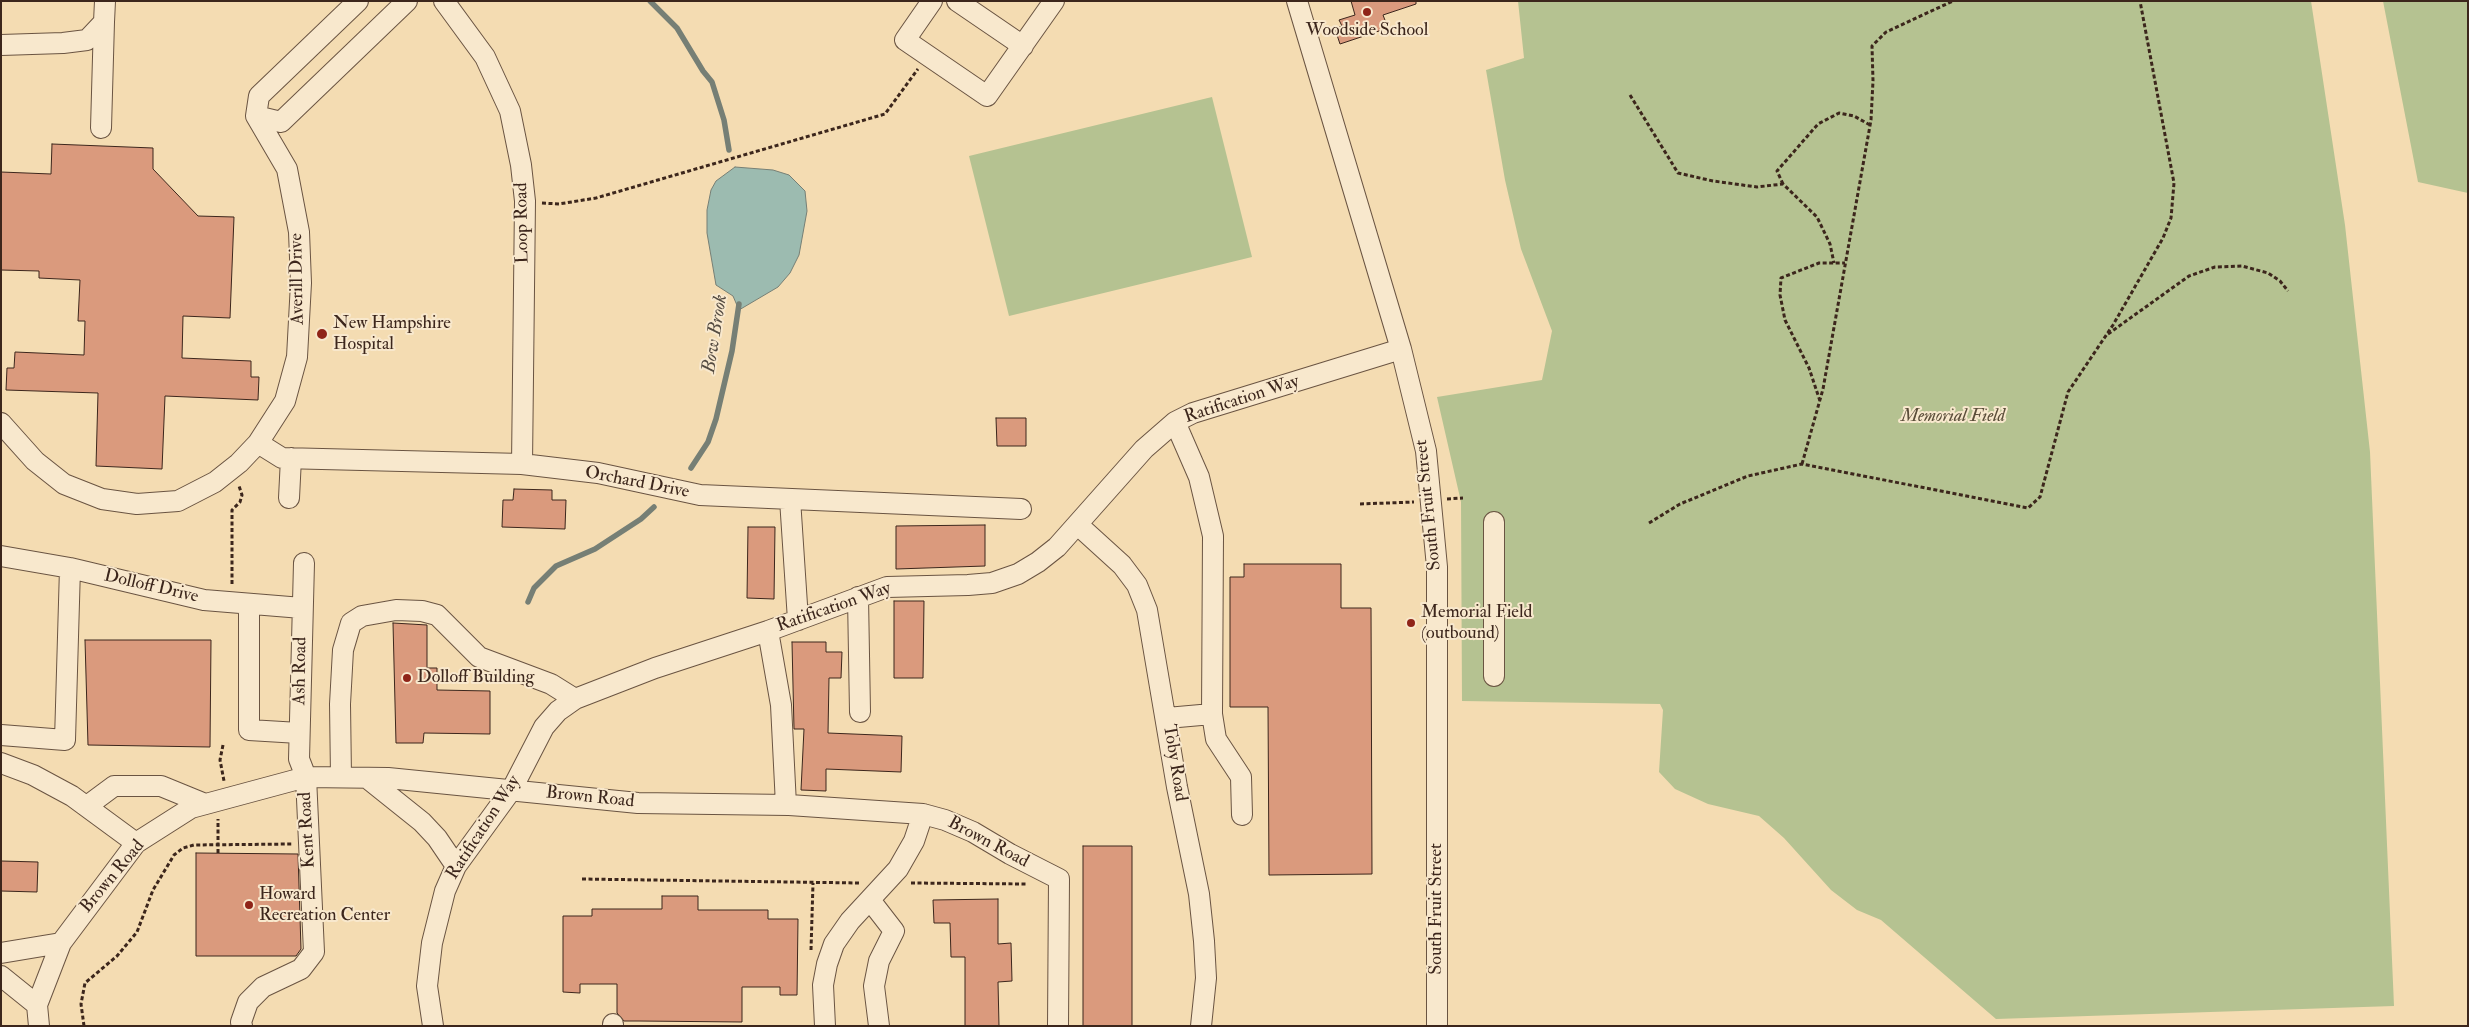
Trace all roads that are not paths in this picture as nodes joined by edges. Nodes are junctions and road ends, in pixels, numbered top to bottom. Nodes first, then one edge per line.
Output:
1 (105, 1) edge
2 (358, 1) edge
3 (407, 1) edge
4 (444, 1) edge
5 (932, 1) edge
6 (957, 1) edge
7 (1054, 1) edge
8 (1297, 1) edge
9 (104, 22) junction
10 (1, 45) edge
11 (1023, 46) junction
12 (256, 116) junction
13 (101, 128) dead end
14 (1401, 349) junction
15 (1175, 422) junction
16 (1, 423) edge
17 (258, 443) junction
18 (291, 458) junction
19 (522, 464) junction
20 (289, 498) dead end
21 (790, 499) junction
22 (1021, 509) dead end
23 (1494, 522) dead end
24 (1078, 525) junction
25 (1, 556) edge
26 (304, 563) dead end
27 (70, 568) junction
28 (858, 597) junction
29 (249, 604) junction
30 (302, 608) junction
31 (798, 620) junction
32 (768, 631) junction
33 (1494, 676) dead end
34 (575, 699) junction
35 (860, 712) dead end
36 (1212, 714) junction
37 (1167, 718) junction
38 (299, 733) junction
39 (1, 735) edge
40 (1, 764) edge
41 (306, 777) junction
42 (341, 778) junction
43 (367, 778) junction
44 (512, 790) junction
45 (786, 805) junction
46 (87, 806) junction
47 (211, 810) junction
48 (923, 814) junction
49 (1242, 815) dead end
50 (136, 843) junction
51 (456, 866) junction
52 (868, 892) junction
53 (60, 943) junction
54 (1, 953) edge
55 (1, 976) edge
56 (37, 1005) junction
57 (39, 1026) edge
58 (242, 1026) edge
59 (433, 1026) edge
60 (825, 1026) edge
61 (879, 1026) edge
62 (1058, 1026) edge
63 (1201, 1026) edge
64 (1437, 1026) edge

1 - 9 street
2 - 12 street
3 - 12 street
4 - 19 street, Loop Road
5 - 11 street
6 - 11 street
7 - 11 street
8 - 14 street, South Fruit Street
9 - 10 street
9 - 13 street
12 - 17 street, Averill Drive
14 - 15 street, Ratification Way
14 - 64 street, South Fruit Street
15 - 24 street, Ratification Way
15 - 36 street
16 - 17 street
17 - 18 street, Orchard Drive
18 - 19 street, Orchard Drive
18 - 20 street
19 - 21 street, Orchard Drive
21 - 22 street, Orchard Drive
21 - 31 street
23 - 33 street
24 - 28 street, Ratification Way
24 - 37 street, Toby Road
25 - 27 street, Dolloff Drive
26 - 30 street, Ash Road
27 - 29 street, Dolloff Drive
27 - 39 street
28 - 31 street, Ratification Way
28 - 35 street
29 - 30 street, Dolloff Drive
29 - 38 street
30 - 38 street, Ash Road
31 - 32 street, Ratification Way
32 - 34 street, Ratification Way
32 - 45 street
34 - 42 street
34 - 44 street, Ratification Way
36 - 37 street
36 - 49 street
37 - 63 street, Toby Road
38 - 41 street, Ash Road
40 - 46 street
41 - 42 street, Brown Road
41 - 47 street, Brown Road
41 - 58 street, Kent Road
42 - 43 street, Brown Road
43 - 44 street, Brown Road
43 - 51 street
44 - 45 street, Brown Road
44 - 51 street, Ratification Way
45 - 48 street, Brown Road
46 - 47 street
46 - 50 street
47 - 50 street, Brown Road
48 - 52 street
48 - 62 street, Brown Road
50 - 53 street, Brown Road
51 - 59 street, Ratification Way
52 - 60 street
52 - 61 street
53 - 54 street
53 - 56 street, Brown Road
55 - 56 street
56 - 57 street

